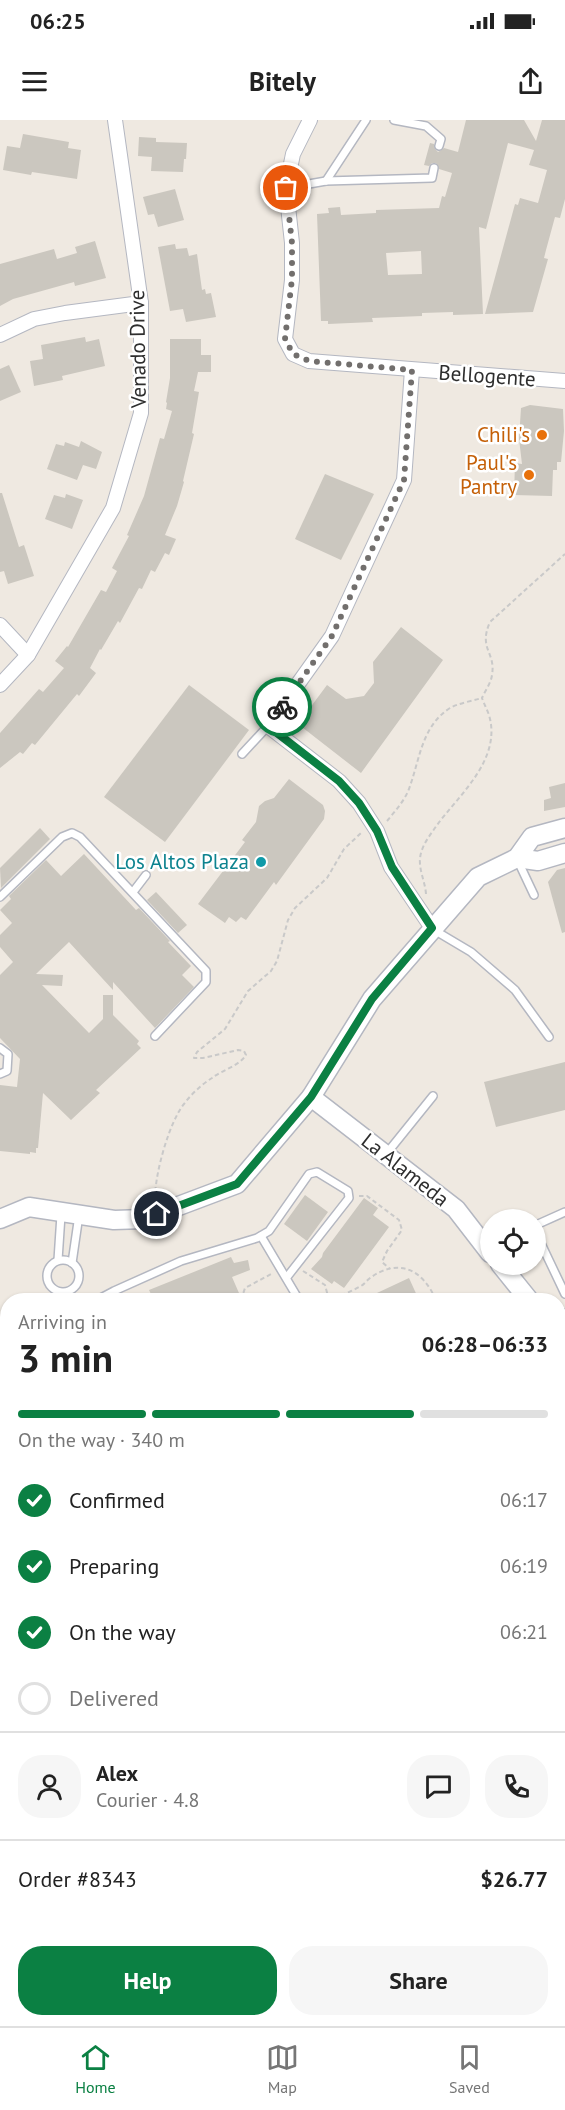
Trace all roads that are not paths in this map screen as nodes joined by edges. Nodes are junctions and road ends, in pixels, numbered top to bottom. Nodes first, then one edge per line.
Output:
1 (115, 120) edge
2 (310, 120) edge
3 (366, 120) edge
4 (394, 120) edge
5 (439, 146) dead end
6 (434, 168) dead end
7 (326, 181) junction
8 (286, 188) junction
9 (141, 303) junction
10 (0, 335) edge
11 (412, 370) junction
12 (565, 381) edge
13 (0, 625) edge
14 (28, 655) junction
15 (0, 685) edge
16 (268, 726) junction
17 (242, 754) dead end
18 (565, 828) edge
19 (565, 854) edge
20 (517, 858) junction
21 (146, 875) dead end
22 (132, 892) junction
23 (534, 895) dead end
24 (0, 897) edge
25 (427, 922) junction
26 (155, 1036) dead end
27 (549, 1037) dead end
28 (0, 1048) edge
29 (0, 1074) edge
30 (433, 1096) dead end
31 (311, 1097) junction
32 (385, 1155) junction
33 (565, 1212) edge
34 (70, 1213) junction
35 (0, 1219) edge
36 (546, 1221) edge
37 (261, 1236) junction
38 (480, 1240) edge
39 (546, 1254) edge
40 (58, 1260) junction
41 (72, 1263) junction
42 (509, 1275) edge
43 (287, 1277) junction
44 (114, 1291) joint
45 (60, 1292) joint
46 (110, 1293) edge
47 (295, 1293) edge
48 (523, 1293) edge
49 (565, 1293) edge

1 - 9 street, Venado Drive
2 - 8 street, Bellogente
3 - 7 lane
4 - 5 lane
6 - 7 lane
7 - 8 lane
8 - 11 street, Bellogente
9 - 10 street
9 - 14 street, Venado Drive
11 - 12 street, Bellogente
11 - 16 street
13 - 14 street
14 - 15 street, Venado Drive
16 - 17 lane
16 - 25 street
18 - 20 street
19 - 20 street
20 - 23 lane
20 - 25 street
21 - 22 lane
22 - 24 lane
22 - 26 lane
25 - 27 lane
25 - 31 street
28 - 29 lane
30 - 32 lane
31 - 32 street, La Alameda
31 - 34 street
32 - 38 street, La Alameda
33 - 36 lane
34 - 35 street
34 - 40 lane
34 - 41 lane
37 - 43 lane
37 - 43 lane
37 - 44 lane
39 - 49 lane
40 - 41 lane
40 - 45 lane
41 - 45 lane
42 - 48 street
43 - 47 lane
44 - 46 lane

